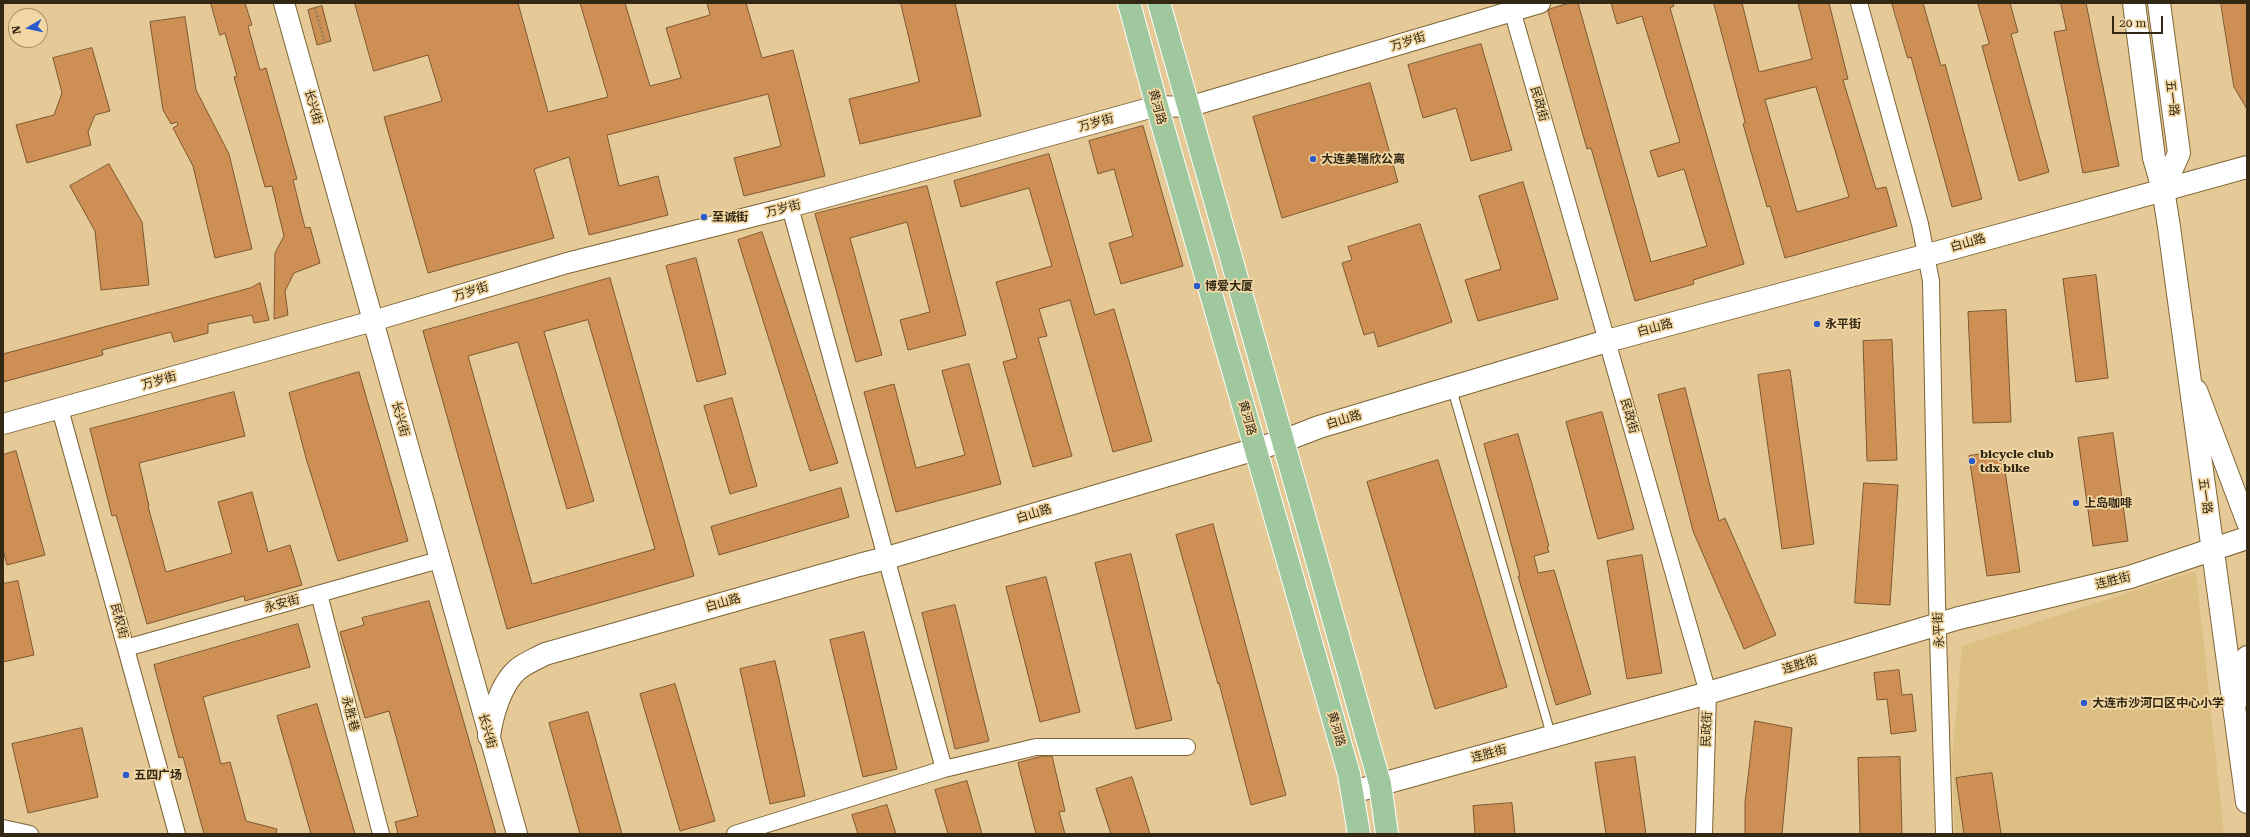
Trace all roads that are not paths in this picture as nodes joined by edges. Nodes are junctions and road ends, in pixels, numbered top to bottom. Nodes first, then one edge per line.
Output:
1 (284, 3) edge
2 (1129, 3) edge
3 (1160, 3) edge
4 (1540, 3) edge
5 (1859, 3) edge
6 (2134, 3) edge
7 (2159, 3) edge
8 (1511, 7) edge
9 (1157, 106) junction
10 (1188, 107) junction
11 (2247, 167) edge
12 (2163, 189) junction
13 (790, 207) junction
14 (1928, 255) junction
15 (373, 321) junction
16 (1607, 341) junction
17 (2188, 366) junction
18 (1452, 387) junction
19 (60, 409) junction
20 (3, 424) edge
21 (1283, 441) junction
22 (1256, 449) junction
23 (2247, 523) edge
24 (2247, 538) edge
25 (2212, 548) junction
26 (887, 558) junction
27 (439, 560) junction
28 (319, 594) junction
29 (1938, 624) junction
30 (126, 648) junction
31 (2247, 656) edge
32 (1708, 693) junction
33 (2235, 710) junction
34 (489, 736) junction
35 (1551, 736) junction
36 (1187, 747) dead end
37 (944, 769) junction
38 (1380, 784) junction
39 (1353, 792) junction
40 (2247, 802) edge
41 (4, 830) edge
42 (30, 834) edge
43 (177, 834) edge
44 (381, 834) edge
45 (517, 834) edge
46 (735, 834) edge
47 (1359, 834) edge
48 (1387, 834) edge
49 (1704, 834) edge
50 (1944, 834) edge

1 - 15 street, 长兴街
2 - 9 main road, 黄河路
3 - 10 main road
4 - 8 street, 万岁街
5 - 14 street, 永平街
6 - 12 main road, 五一路
7 - 12 main road, 五一路
8 - 10 street, 万岁街
8 - 16 street, 民政街
9 - 10 street, 万岁街
9 - 13 street, 万岁街
9 - 22 main road, 黄河路
10 - 21 main road
11 - 12 main road, 白山路
12 - 14 main road, 白山路
12 - 17 main road, 五一路
13 - 15 street, 万岁街
13 - 26 street
14 - 16 main road, 白山路
14 - 29 street, 永平街
15 - 19 street, 万岁街
15 - 27 street, 长兴街
16 - 18 main road, 白山路
16 - 32 street, 民政街
17 - 23 street
17 - 25 main road, 五一路
18 - 21 main road, 白山路
18 - 35 lane
19 - 20 street, 万岁街
19 - 30 street, 民权街
21 - 22 main road, 白山路
21 - 38 main road
22 - 26 main road, 白山路
22 - 39 main road, 黄河路
24 - 25 main road, 连胜街
25 - 29 main road, 连胜街
25 - 33 main road, 五一路
26 - 34 main road, 白山路
26 - 37 street
27 - 28 street, 永安街
27 - 34 street, 长兴街
28 - 30 street, 永安街
28 - 44 street, 永胜巷
29 - 32 main road, 连胜街
29 - 50 street, 永平街
30 - 43 street, 民权街
31 - 33 street
32 - 35 main road, 连胜街
32 - 49 street, 民政街
33 - 40 main road, 五一路
34 - 45 street, 长兴街
35 - 38 main road, 连胜街
36 - 37 street
37 - 46 street
38 - 39 main road, 连胜街
38 - 48 main road
39 - 47 main road, 黄河路
41 - 42 street

